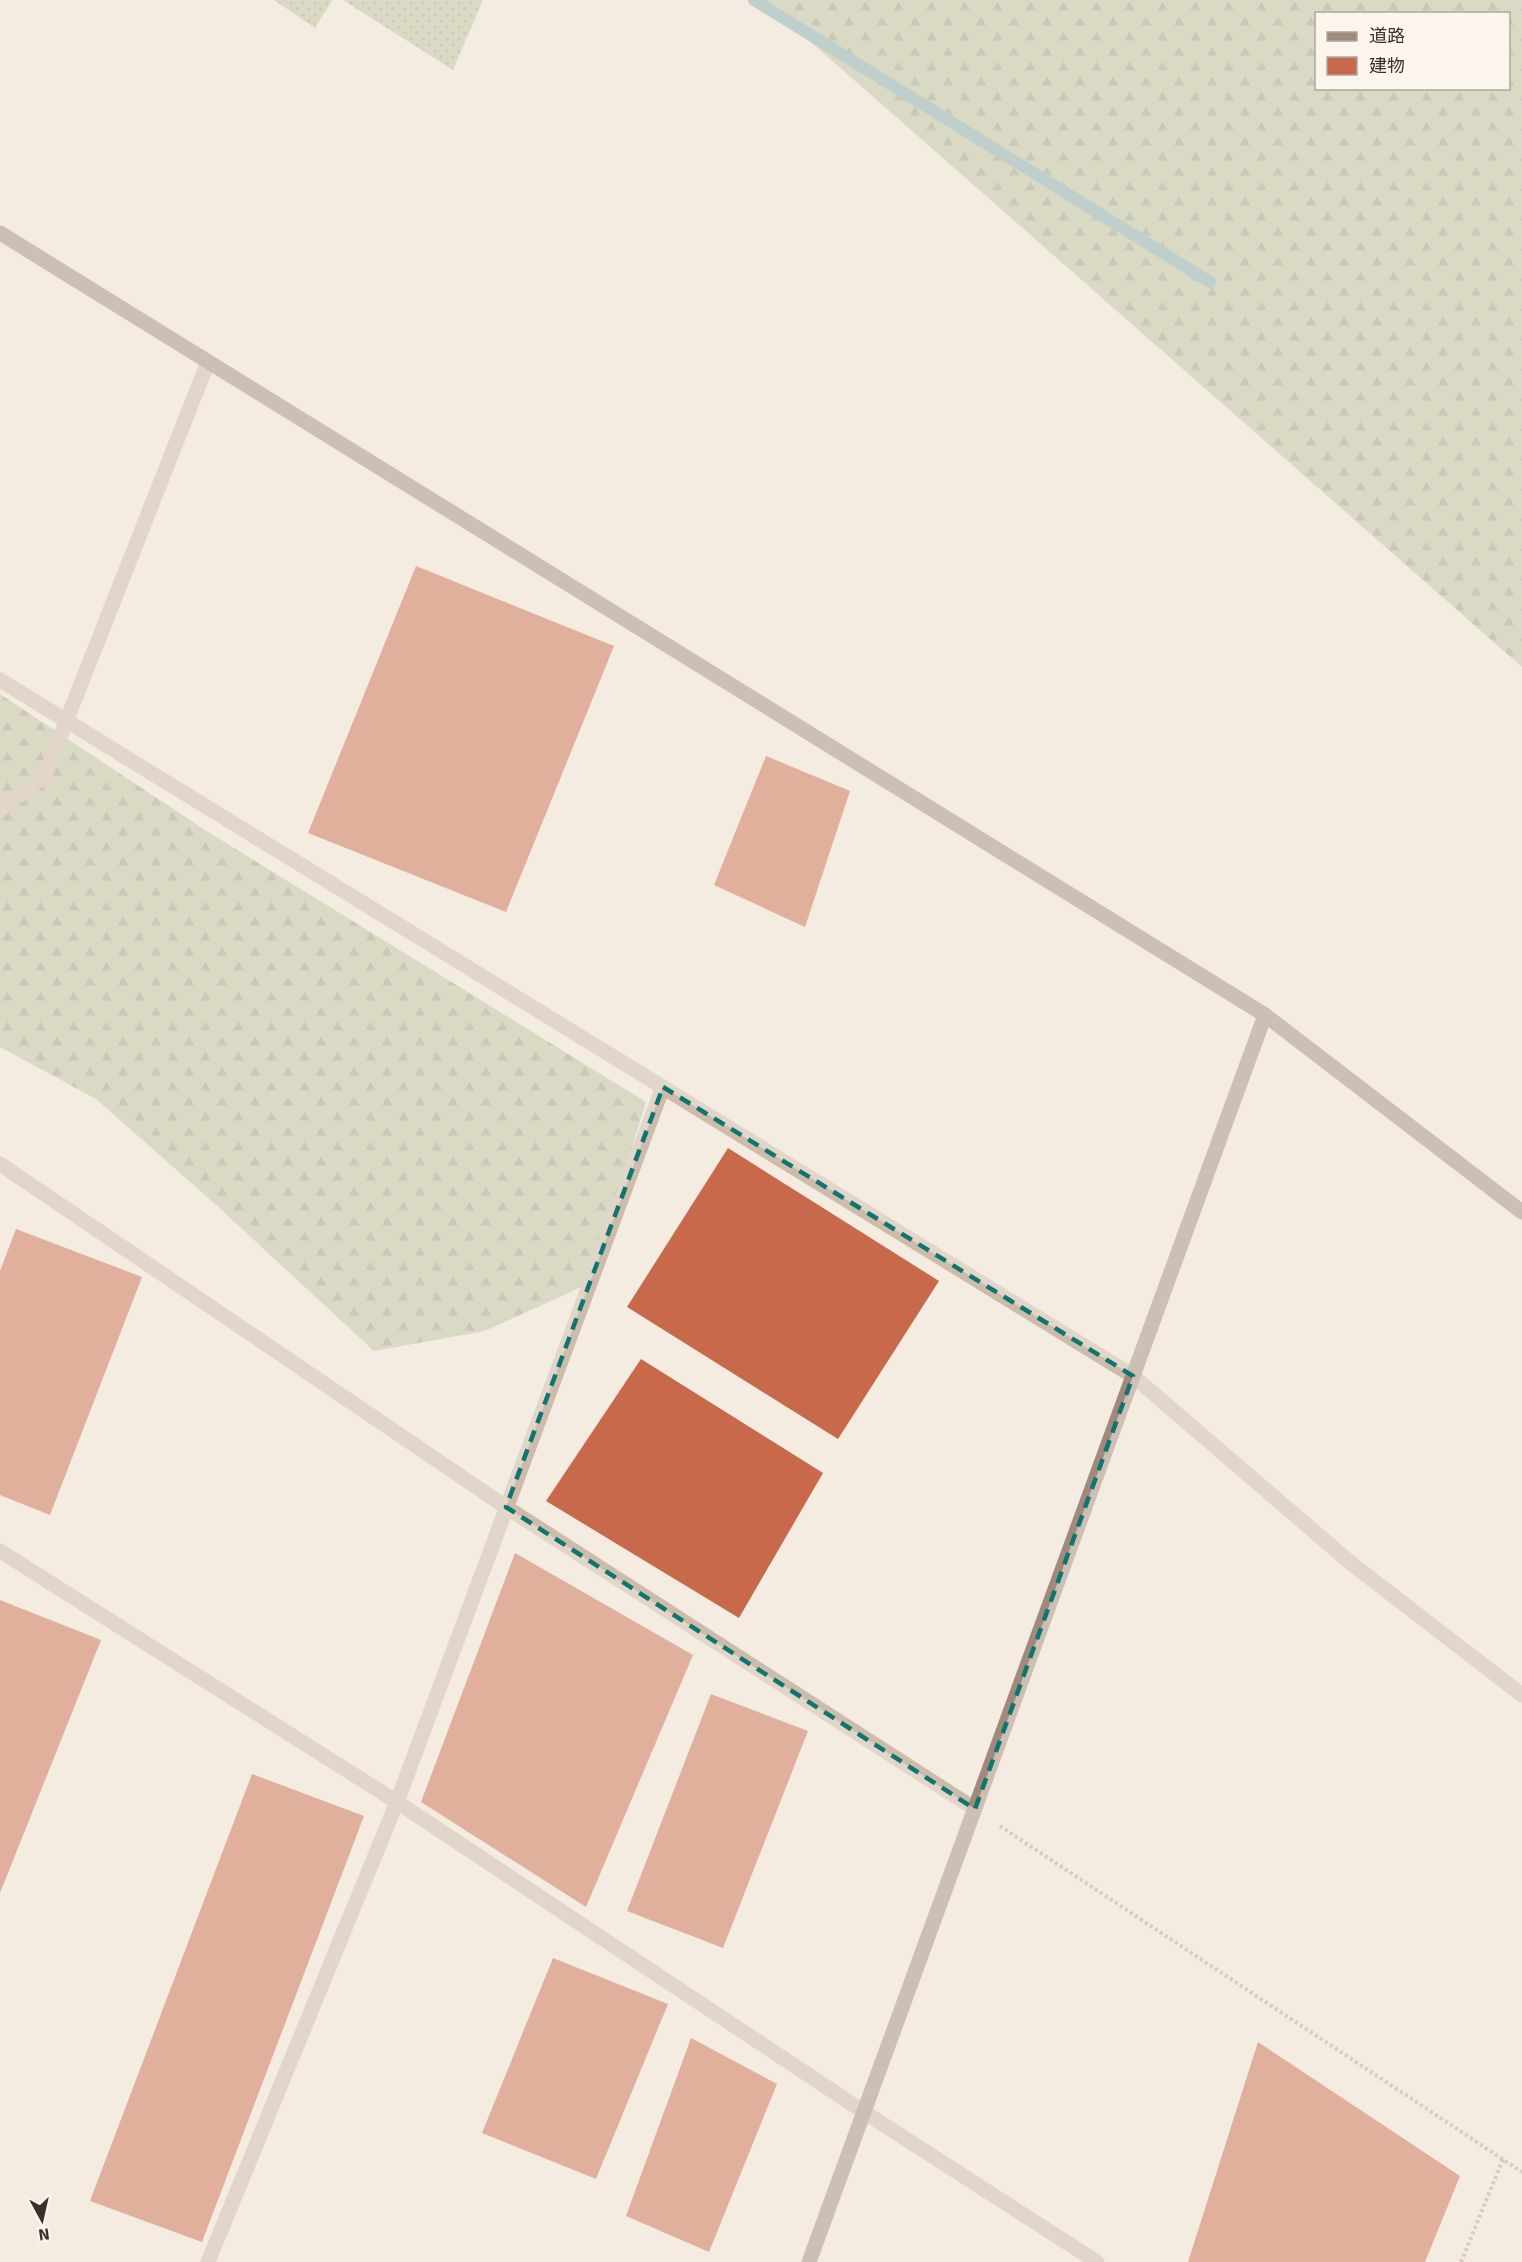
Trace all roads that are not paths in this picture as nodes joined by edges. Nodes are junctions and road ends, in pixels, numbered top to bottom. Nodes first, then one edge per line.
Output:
1 (0, 233) edge
2 (208, 362) junction
3 (0, 680) edge
4 (66, 720) junction
5 (0, 809) edge
6 (1265, 1015) junction
7 (663, 1087) junction
8 (0, 1164) edge
9 (1522, 1212) edge
10 (1133, 1376) junction
11 (506, 1507) junction
12 (0, 1551) edge
13 (1522, 1695) edge
14 (396, 1802) junction
15 (975, 1809) junction
16 (864, 2112) junction
17 (208, 2262) edge
18 (808, 2262) edge
19 (1097, 2262) edge

1 - 2 street
2 - 4 street
2 - 6 street
3 - 4 street
4 - 5 street
4 - 7 street
6 - 9 street
6 - 10 street
7 - 10 street
7 - 11 street
8 - 11 street
10 - 13 street
10 - 15 street
11 - 14 street
11 - 15 street
12 - 14 street
14 - 16 street
14 - 17 street
15 - 16 street
16 - 18 street
16 - 19 street

